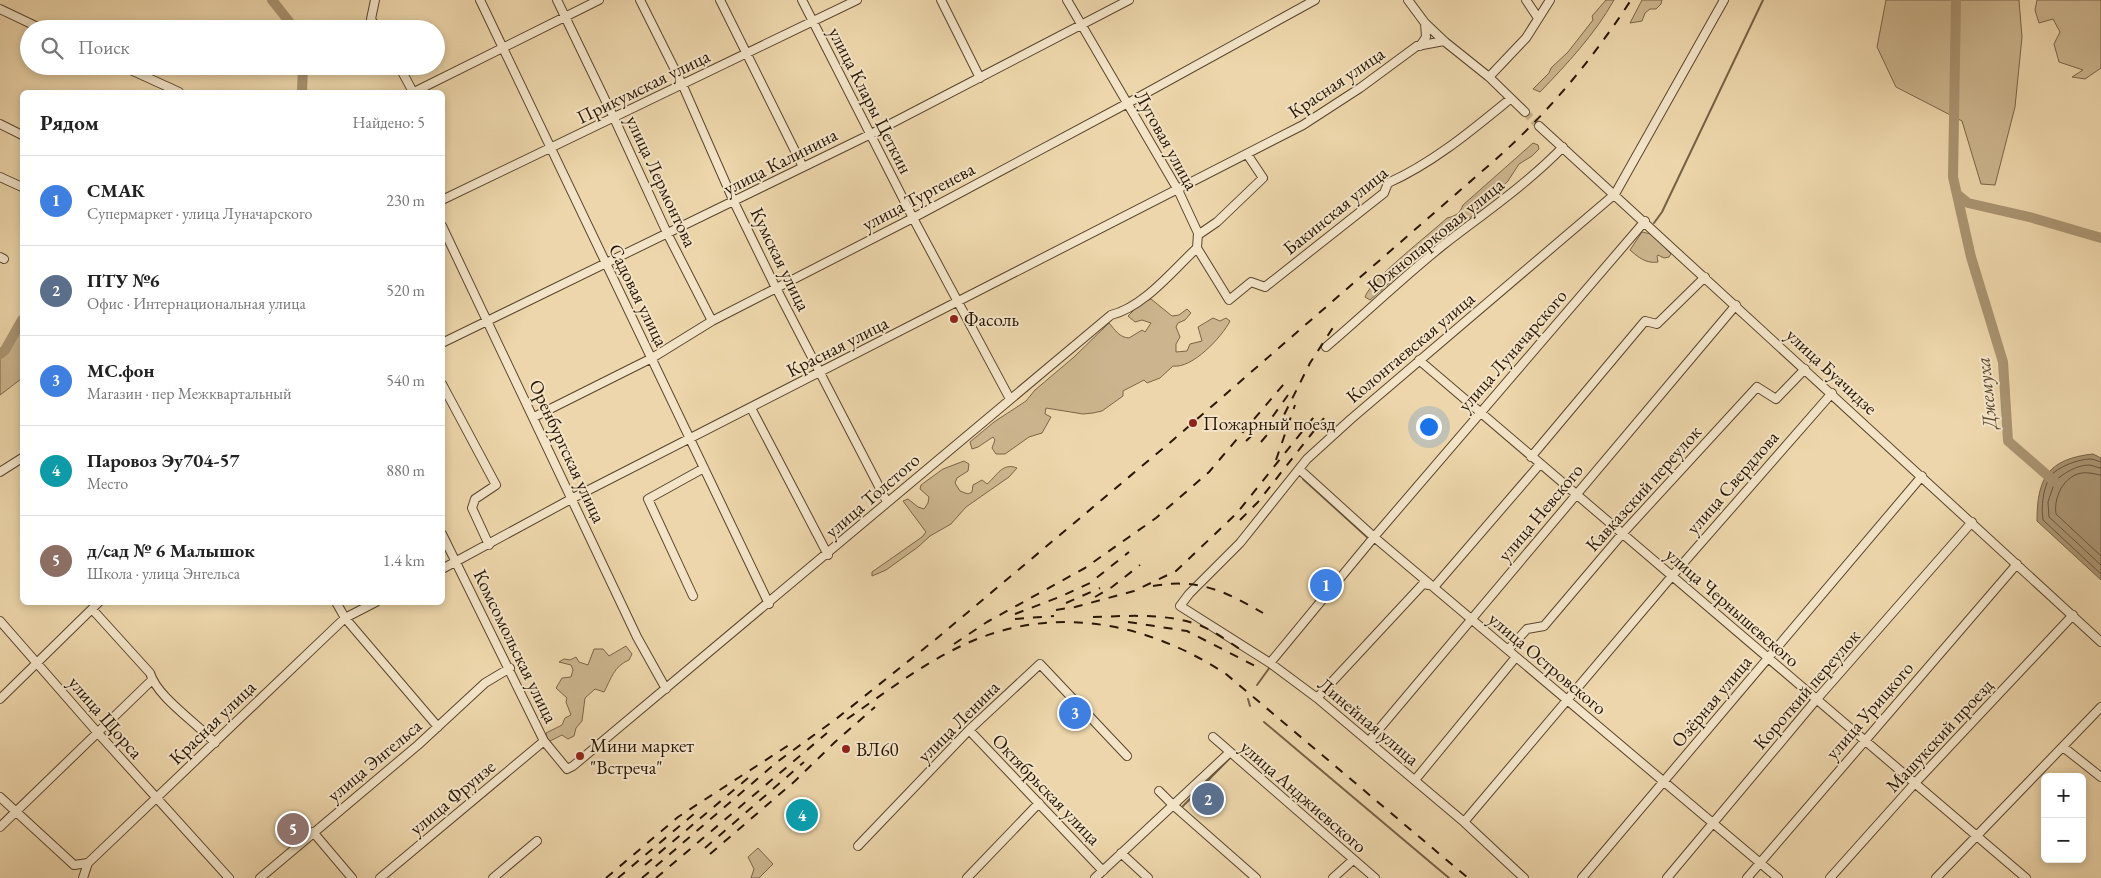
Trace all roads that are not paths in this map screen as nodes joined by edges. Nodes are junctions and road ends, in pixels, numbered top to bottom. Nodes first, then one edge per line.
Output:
1 (375, 0) edge
2 (480, 0) edge
3 (557, 0) edge
4 (599, 0) edge
5 (640, 0) edge
6 (720, 0) edge
7 (802, 0) edge
8 (857, 0) edge
9 (941, 0) edge
10 (1067, 0) edge
11 (1129, 0) edge
12 (1315, 0) edge
13 (1408, 0) edge
14 (1526, 0) edge
15 (1550, 0) edge
16 (1724, 0) edge
17 (0, 9) edge
18 (565, 17) junction
19 (1538, 18) junction
20 (23, 20) edge
21 (372, 20) edge
22 (813, 22) junction
23 (1425, 23) junction
24 (1081, 25) junction
25 (1444, 41) junction
26 (1420, 46) junction
27 (503, 47) junction
28 (747, 53) junction
29 (142, 75) edge
30 (404, 75) edge
31 (1489, 77) junction
32 (980, 78) junction
33 (683, 86) junction
34 (175, 90) edge
35 (413, 90) edge
36 (418, 90) edge
37 (1510, 99) junction
38 (1128, 103) junction
39 (1525, 112) tunnel mouth
40 (614, 118) junction
41 (0, 124) edge
42 (1539, 126) tunnel mouth
43 (20, 134) edge
44 (871, 134) junction
45 (1563, 147) junction
46 (552, 148) junction
47 (1247, 154) junction
48 (803, 167) junction
49 (0, 177) edge
50 (20, 186) edge
51 (1178, 190) junction
52 (1615, 194) junction
53 (445, 199) edge
54 (734, 202) junction
55 (913, 218) junction
56 (1645, 221) junction
57 (445, 232) edge
58 (668, 235) junction
59 (1198, 236) junction
60 (1197, 248) junction
61 (606, 264) junction
62 (1705, 277) junction
63 (777, 289) junction
64 (959, 301) junction
65 (1736, 305) junction
66 (487, 321) junction
67 (712, 321) junction
68 (445, 342) edge
69 (1326, 347) dead end
70 (652, 358) junction
71 (1419, 360) junction
72 (1805, 369) junction
73 (820, 373) junction
74 (445, 390) edge
75 (1832, 393) junction
76 (1010, 399) junction
77 (751, 408) junction
78 (1480, 413) junction
79 (534, 417) junction
80 (690, 440) junction
81 (1531, 456) junction
82 (20, 459) edge
83 (1540, 464) junction
84 (704, 468) junction
85 (1299, 470) junction
86 (0, 472) edge
87 (1922, 476) junction
88 (1576, 495) junction
89 (573, 498) junction
90 (887, 502) junction
91 (1972, 522) junction
92 (1622, 534) junction
93 (1374, 537) junction
94 (445, 540) edge
95 (489, 545) junction
96 (828, 555) junction
97 (456, 562) junction
98 (2017, 564) junction
99 (445, 568) edge
100 (1672, 576) junction
101 (1434, 586) junction
102 (693, 596) dead end
103 (768, 604) junction
104 (96, 605) edge
105 (338, 605) edge
106 (370, 605) edge
107 (1180, 606) joint
108 (92, 609) junction
109 (2073, 616) junction
110 (345, 618) junction
111 (1471, 619) junction
112 (0, 621) edge
113 (2101, 642) edge
114 (1508, 650) junction
115 (1516, 657) junction
116 (1768, 658) junction
117 (38, 663) junction
118 (1270, 663) junction
119 (510, 668) junction
120 (152, 680) junction
121 (666, 688) junction
122 (1317, 698) junction
123 (0, 699) edge
124 (1567, 700) junction
125 (1816, 700) junction
126 (2101, 707) edge
127 (438, 727) junction
128 (969, 730) junction
129 (97, 732) junction
130 (1213, 737) dead end
131 (544, 741) junction
132 (1370, 741) junction
133 (1864, 741) junction
134 (215, 743) junction
135 (2063, 747) junction
136 (1230, 752) junction
137 (1127, 756) dead end
138 (567, 769) joint
139 (2101, 777) edge
140 (1415, 780) junction
141 (1664, 782) junction
142 (1915, 783) junction
143 (1159, 791) dead end
144 (0, 797) edge
145 (157, 798) junction
146 (1039, 803) junction
147 (1172, 805) junction
148 (15, 812) junction
149 (1464, 822) junction
150 (1713, 824) junction
151 (0, 827) edge
152 (313, 832) junction
153 (1977, 837) junction
154 (537, 841) dead end
155 (858, 846) dead end
156 (1121, 853) junction
157 (1354, 860) junction
158 (88, 863) junction
159 (1760, 863) junction
160 (1103, 871) junction
161 (83, 878) edge
162 (229, 878) edge
163 (260, 878) edge
164 (352, 878) edge
165 (380, 878) edge
166 (493, 878) edge
167 (967, 878) edge
168 (1095, 878) edge
169 (1148, 878) edge
170 (1256, 878) edge
171 (1333, 878) edge
172 (1375, 878) edge
173 (1524, 878) edge
174 (1582, 878) edge
175 (1667, 878) edge
176 (1747, 878) edge
177 (1778, 878) edge
178 (1830, 878) edge
179 (1936, 878) edge
180 (2026, 878) edge

1 - 21 street
2 - 27 street, Садовая улица
3 - 18 street, улица Лермонтова
4 - 18 street
5 - 33 street, Кумская улица
6 - 28 street
7 - 22 street, улица Клары Цеткин
8 - 22 street, Прикумская улица
9 - 32 street
10 - 24 street, Луговая улица
11 - 24 street, улица Калинина
12 - 38 street, улица Тургенева
13 - 23 street
14 - 19 street
15 - 19 street
16 - 52 street
17 - 20 street
18 - 27 street
18 - 40 street, улица Лермонтова
19 - 31 street
22 - 28 street, Прикумская улица
22 - 44 street, улица Клары Цеткин
23 - 25 street
23 - 26 street
24 - 32 street, улица Калинина
24 - 38 street, Луговая улица
25 - 26 street, Красная улица
25 - 31 street
26 - 47 street, Красная улица
27 - 36 street
27 - 46 street, Садовая улица
28 - 33 street, Прикумская улица
28 - 48 street
29 - 34 street
30 - 35 street
31 - 37 street
32 - 44 street, улица Калинина
33 - 40 street, Прикумская улица
33 - 54 street, Кумская улица
37 - 39 street
37 - 60 street, Бакинская улица
38 - 51 street, Луговая улица
38 - 55 street, улица Тургенева
40 - 46 street, Прикумская улица
40 - 58 street, улица Лермонтова
41 - 43 street
42 - 45 street, улица Буачидзе
44 - 48 street, улица Калинина
44 - 55 street, улица Клары Цеткин
45 - 52 street, улица Буачидзе
45 - 69 street, Южнопарковая улица
46 - 53 street, Прикумская улица
46 - 61 street, Садовая улица
47 - 51 street, Красная улица
47 - 59 street
48 - 54 street, улица Калинина
49 - 50 street
51 - 59 street, Луговая улица
51 - 64 street, Красная улица
52 - 56 street, улица Буачидзе
52 - 71 street, Колонтаевская улица
54 - 58 street, улица Калинина
54 - 63 street, Кумская улица
55 - 63 street, улица Тургенева
55 - 64 street, улица Клары Цеткин
56 - 62 street, улица Буачидзе
56 - 78 street, улица Луначарского
57 - 66 street, Оренбургская улица
58 - 61 street, улица Калинина
58 - 67 street, улица Лермонтова
59 - 60 street, Луговая улица
60 - 76 street, улица Толстого
61 - 66 street, улица Калинина
61 - 70 street, Садовая улица
62 - 65 street, улица Буачидзе
62 - 81 street
63 - 67 street, улица Тургенева
63 - 73 street, Кумская улица
64 - 73 street, Красная улица
64 - 76 street, улица Клары Цеткин
65 - 72 street, улица Буачидзе
65 - 88 street, улица Невского
66 - 68 street, улица Калинина
66 - 79 street, Оренбургская улица
67 - 70 street, улица Тургенева
70 - 79 street, улица Тургенева
70 - 80 street, Садовая улица
71 - 78 street, улица Чернышевского
71 - 85 street, Колонтаевская улица
72 - 75 street, улица Буачидзе
72 - 92 street, Кавказский переулок
73 - 77 street, Красная улица
73 - 90 street, Кумская улица
74 - 95 street
75 - 87 street, улица Буачидзе
75 - 100 street, улица Свердлова
76 - 90 street, улица Толстого
77 - 80 street, Красная улица
77 - 96 street
78 - 81 street, улица Чернышевского
78 - 93 street, улица Луначарского
79 - 89 street, Оренбургская улица
80 - 84 street, Садовая улица
80 - 89 street, Красная улица
81 - 83 street, улица Чернышевского
82 - 86 street
83 - 88 street, улица Чернышевского
83 - 101 street
84 - 102 street
84 - 103 street, Садовая улица
85 - 93 street, улица Островского
85 - 107 street, Колонтаевская улица
87 - 91 street, улица Буачидзе
87 - 116 street, Озёрная улица
88 - 92 street, улица Чернышевского
88 - 111 street, улица Невского
89 - 95 street, Красная улица
89 - 121 street, Оренбургская улица
90 - 96 street, улица Толстого
91 - 98 street, улица Буачидзе
91 - 125 street, Короткий переулок
92 - 100 street, улица Чернышевского
92 - 114 street, Кавказский переулок
93 - 101 street, улица Островского
93 - 118 street, улица Луначарского
94 - 97 street, Комсомольская улица
95 - 97 street, Красная улица
96 - 103 street, улица Толстого
97 - 99 street, Красная улица
97 - 119 street, Комсомольская улица
98 - 109 street, улица Буачидзе
98 - 133 street, улица Урицкого
100 - 116 street, улица Чернышевского
100 - 124 street, улица Свердлова
101 - 111 street, улица Островского
101 - 122 street
103 - 121 street, улица Толстого
104 - 108 street
105 - 110 street
106 - 110 street, Красная улица
107 - 118 street, Линейная улица
108 - 117 street
108 - 120 street
109 - 113 street, улица Буачидзе
109 - 142 street, Машукский проезд
110 - 127 street
110 - 134 street, Красная улица
111 - 114 street, улица Островского
111 - 132 street, улица Невского
112 - 117 street, улица Щорса
114 - 115 street, улица Островского
115 - 124 street, улица Островского
115 - 140 street
116 - 125 street, улица Чернышевского
116 - 141 street, Озёрная улица
117 - 123 street
117 - 129 street, улица Щорса
118 - 122 street, Линейная улица
119 - 127 street, улица Энгельса
119 - 131 street, Комсомольская улица
120 - 129 street
120 - 134 street
121 - 138 street, улица Толстого
122 - 132 street, Линейная улица
124 - 141 street, улица Островского
124 - 149 street, улица Свердлова
125 - 133 street, улица Чернышевского
125 - 150 street, Короткий переулок
126 - 135 street
127 - 152 street, улица Энгельса
128 - 137 street, улица Ленина
128 - 146 street, Октябрьская улица
128 - 155 street, улица Ленина
129 - 145 street, улица Щорса
129 - 148 street
130 - 136 street, улица Анджиевского
131 - 138 street, Комсомольская улица
131 - 165 street, улица Фрунзе
132 - 140 street, Линейная улица
133 - 142 street, улица Чернышевского
133 - 159 street, улица Урицкого
134 - 145 street, Красная улица
135 - 139 street
135 - 153 street
136 - 147 street
136 - 157 street, улица Анджиевского
140 - 149 street, Линейная улица
141 - 150 street, улица Островского
141 - 174 street, Озёрная улица
142 - 153 street, улица Чернышевского
142 - 178 street, Машукский проезд
143 - 147 street
144 - 148 street
145 - 158 street, Красная улица
145 - 162 street, улица Щорса
146 - 160 street, Октябрьская улица
146 - 167 street
147 - 156 street
147 - 170 street
148 - 151 street
148 - 158 street
149 - 173 street, Линейная улица
150 - 159 street, улица Островского
150 - 175 street, Короткий переулок
152 - 163 street, улица Энгельса
152 - 164 street
153 - 179 street
153 - 180 street, улица Чернышевского
154 - 166 street
156 - 160 street
156 - 169 street
157 - 171 street
157 - 172 street, улица Анджиевского
158 - 161 street, Красная улица
159 - 176 street, улица Урицкого
159 - 177 street, улица Островского
160 - 168 street

